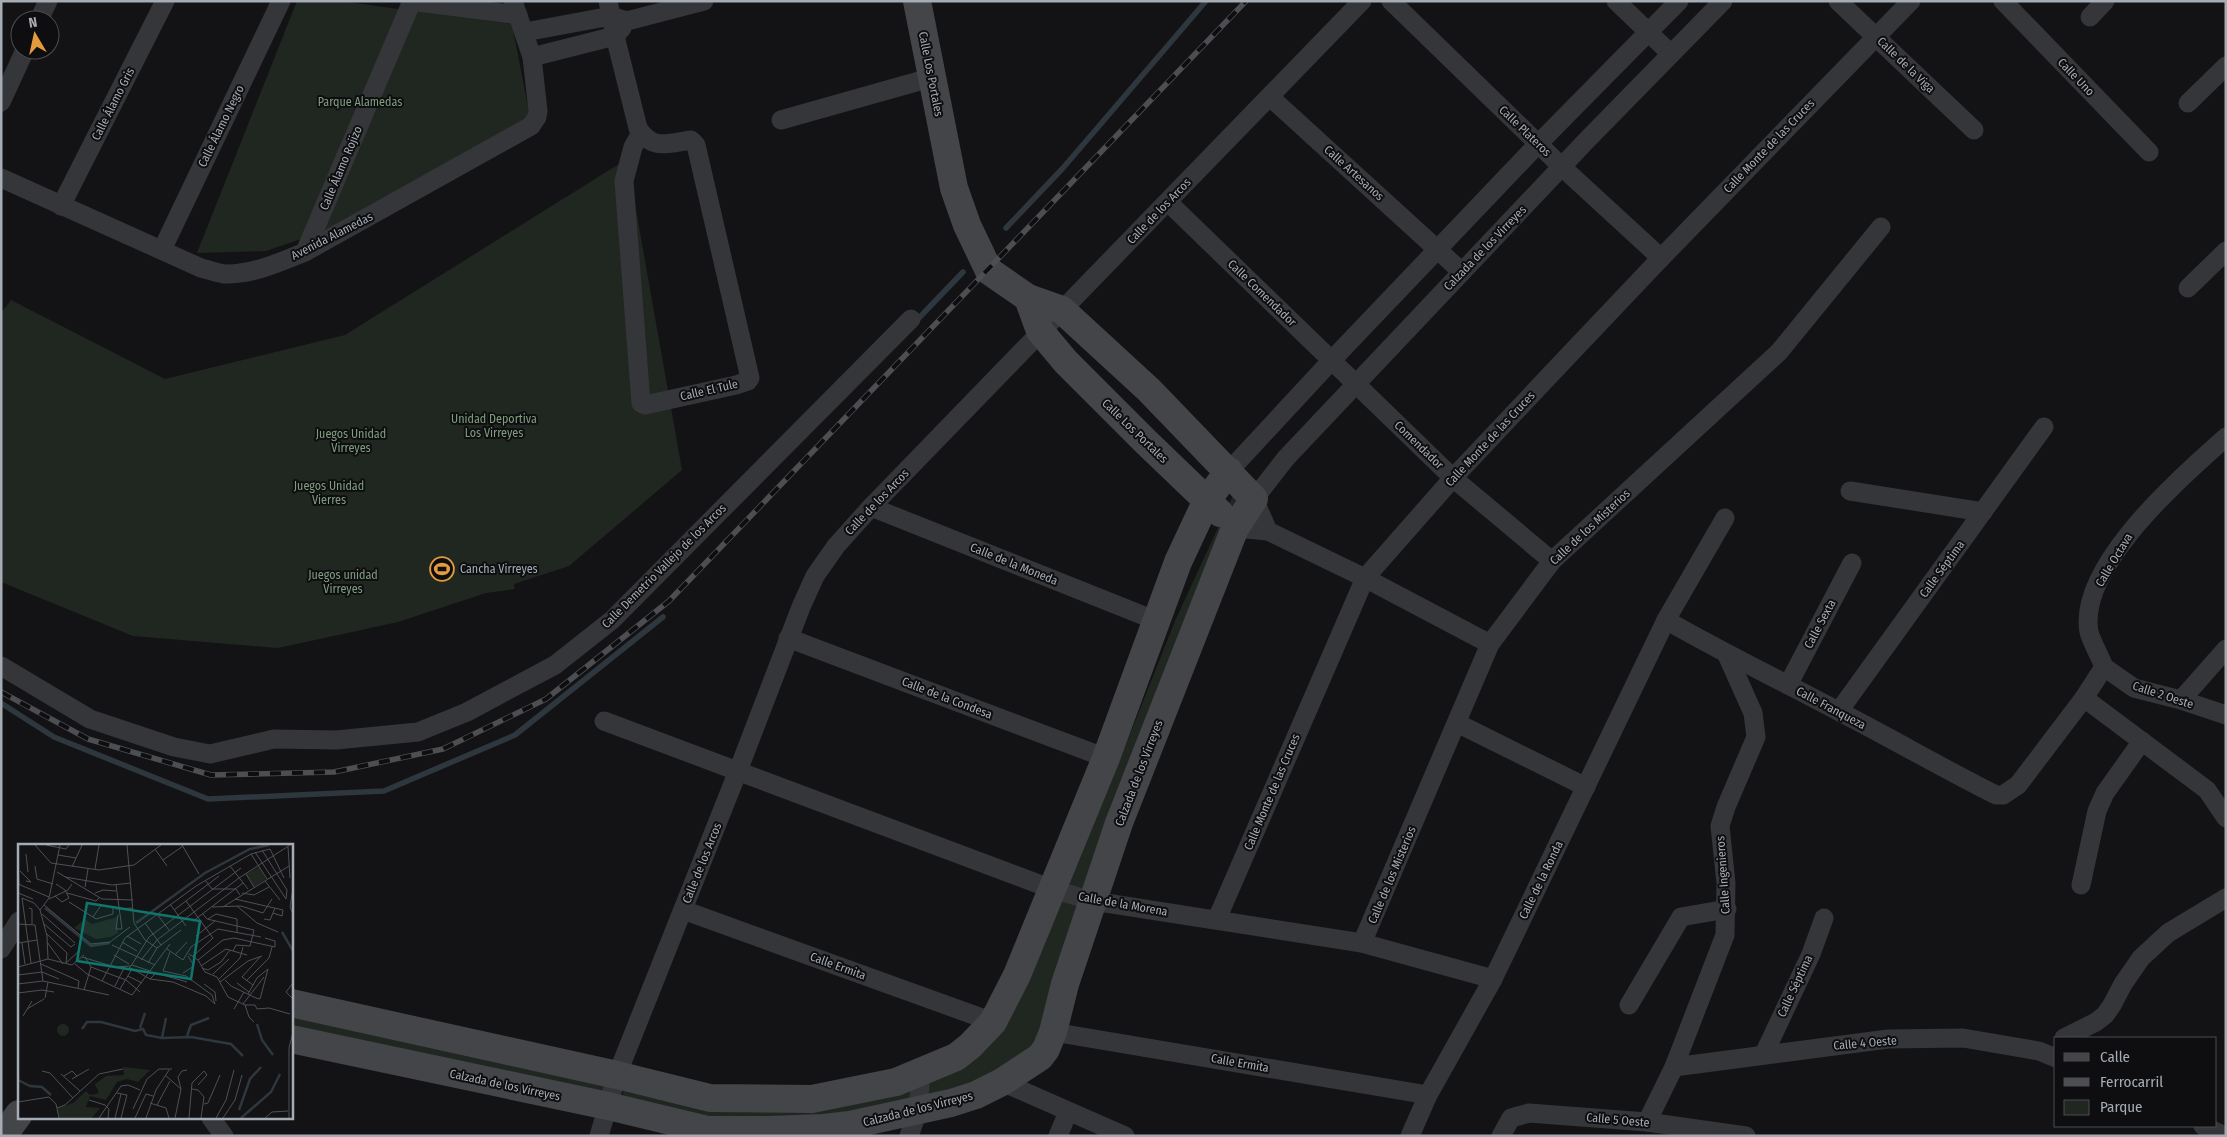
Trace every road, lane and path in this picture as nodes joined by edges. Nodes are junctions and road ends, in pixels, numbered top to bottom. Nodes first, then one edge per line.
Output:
1 (166, 1) edge
2 (281, 1) edge
3 (411, 1) edge
4 (704, 1) edge
5 (917, 1) edge
6 (1362, 1) edge
7 (1391, 1) edge
8 (1616, 1) edge
9 (1680, 1) edge
10 (1723, 1) edge
11 (1838, 1) edge
12 (1911, 1) edge
13 (2003, 1) edge
14 (2105, 1) edge
15 (615, 13) edge
16 (519, 16) edge
17 (2090, 17) dead end
18 (1648, 31) junction
19 (614, 36) junction
20 (1876, 36) junction
21 (1671, 54) junction
22 (532, 56) junction
23 (20, 60) edge
24 (2226, 66) edge
25 (930, 78) junction
26 (1270, 96) junction
27 (1, 102) edge
28 (2188, 103) dead end
29 (781, 120) dead end
30 (1974, 130) dead end
31 (641, 133) junction
32 (1538, 144) junction
33 (2149, 152) dead end
34 (1562, 167) junction
35 (1, 178) edge
36 (1168, 202) junction
37 (61, 206) junction
38 (1881, 227) dead end
39 (162, 250) junction
40 (1438, 250) junction
41 (305, 252) junction
42 (2226, 252) edge
43 (1661, 258) junction
44 (1462, 272) junction
45 (2188, 288) dead end
46 (1028, 298) junction
47 (1062, 310) junction
48 (911, 319) dead end
49 (1040, 331) junction
50 (1331, 361) junction
51 (1356, 385) junction
52 (2044, 427) dead end
53 (2226, 437) edge
54 (1229, 471) junction
55 (1453, 478) junction
56 (1850, 491) dead end
57 (1254, 499) junction
58 (1207, 500) junction
59 (871, 506) junction
60 (1983, 512) junction
61 (1725, 518) dead end
62 (1235, 528) junction
63 (1268, 531) junction
64 (1552, 561) junction
65 (1852, 563) dead end
66 (1365, 578) junction
67 (1666, 620) junction
68 (1157, 621) junction
69 (788, 638) junction
70 (1490, 644) junction
71 (2226, 649) edge
72 (1727, 656) junction
73 (1, 666) edge
74 (2104, 667) junction
75 (1788, 685) junction
76 (2084, 698) junction
77 (2180, 700) junction
78 (1839, 711) junction
79 (2226, 716) edge
80 (604, 721) dead end
81 (1457, 723) junction
82 (2142, 741) junction
83 (1106, 758) junction
84 (738, 771) junction
85 (1586, 787) junction
86 (2226, 818) edge
87 (2081, 885) dead end
88 (1052, 889) junction
89 (2226, 898) edge
90 (1093, 901) junction
91 (1727, 909) junction
92 (683, 910) junction
93 (1824, 918) dead end
94 (1218, 919) junction
95 (18, 923) edge
96 (1362, 944) junction
97 (1, 949) edge
98 (1493, 979) junction
99 (292, 1003) edge
100 (1629, 1005) dead end
101 (992, 1022) junction
102 (1053, 1032) junction
103 (2066, 1037) edge
104 (292, 1039) edge
105 (1764, 1054) junction
106 (2047, 1054) edge
107 (1674, 1066) junction
108 (921, 1072) junction
109 (617, 1075) junction
110 (1002, 1082) junction
111 (1428, 1095) junction
112 (608, 1106) junction
113 (1068, 1112) junction
114 (18, 1115) edge
115 (212, 1120) edge
116 (1647, 1122) junction
117 (914, 1123) edge
118 (2205, 1127) edge
119 (3, 1136) edge
120 (224, 1136) edge
121 (599, 1136) edge
122 (1058, 1136) edge
123 (1125, 1136) edge
124 (1410, 1136) edge
125 (1501, 1136) edge
126 (1746, 1136) edge
127 (2225, 1136) edge

1 - 37 street, Calle Álamo Gris
2 - 39 street, Calle Álamo Negro
3 - 16 street
3 - 41 street, Calle Álamo Rojizo
4 - 15 street
5 - 25 street, Calle Los Portales
6 - 26 street, Calle de los Arcos
7 - 32 street, Calle Plateros
8 - 18 street
9 - 18 street
10 - 21 street, Calzada de los Virreyes
11 - 20 street, Calle de la Viga
12 - 20 street, Calle Monte de las Cruces
13 - 33 street, Calle Uno
14 - 17 street
15 - 16 street
15 - 19 street
16 - 22 street, Avenida Alamedas
18 - 21 street
18 - 32 street
19 - 22 street
19 - 31 street
20 - 30 street, Calle de la Viga
20 - 43 street, Calle Monte de las Cruces
21 - 34 street, Calzada de los Virreyes
22 - 41 street, Avenida Alamedas
23 - 27 street
24 - 28 street
25 - 29 street
25 - 46 street, Calle Los Portales
26 - 36 street, Calle de los Arcos
26 - 40 street, Calle Artesanos
31 - 31 street, Calle El Tule
32 - 34 street, Calle Plateros
32 - 40 street
34 - 43 street, Calle Plateros
34 - 44 street, Calzada de los Virreyes
35 - 37 street, Avenida Alamedas
36 - 47 street, Calle de los Arcos
36 - 50 street, Calle Comendador
37 - 39 street, Avenida Alamedas
38 - 64 street, Calle de los Misterios
39 - 41 street, Avenida Alamedas
40 - 44 street, Calle Artesanos
40 - 50 street
42 - 45 street
43 - 55 street, Calle Monte de las Cruces
44 - 51 street, Calzada de los Virreyes
46 - 47 street, Calle Los Portales
46 - 49 street, Calle Los Portales
47 - 49 street, Calle de los Arcos
47 - 54 street, Calle Los Portales
48 - 73 street, Calle Demetrio Vallejo de los Arcos
49 - 58 street, Calle Los Portales
49 - 59 street, Calle de los Arcos
50 - 51 street, Calle Comendador
50 - 54 street
51 - 55 street, Comendador
51 - 57 street, Calzada de los Virreyes
52 - 60 street, Calle Séptima
53 - 74 street, Calle Octava
54 - 57 street, Calle Los Portales
54 - 58 street
55 - 64 street, Comendador
55 - 66 street, Calle Monte de las Cruces
56 - 60 street
57 - 62 street, Calzada de los Virreyes
57 - 63 street, Calle Los Portales
58 - 62 street, Calle Los Portales
58 - 68 street
59 - 68 street, Calle de la Moneda
59 - 69 street, Calle de los Arcos
60 - 78 street, Calle Séptima
61 - 67 street, Calle de la Ronda
62 - 63 street
62 - 90 street, Calzada de los Virreyes
63 - 66 street
64 - 70 street, Calle de los Misterios
65 - 75 street, Calle Sexta
66 - 70 street
66 - 94 street, Calle Monte de las Cruces
67 - 72 street, Calle Franqueza
67 - 85 street, Calle de la Ronda
68 - 83 street
69 - 83 street, Calle de la Condesa
69 - 84 street, Calle de los Arcos
70 - 81 street, Calle de los Misterios
71 - 77 street
72 - 75 street, Calle Franqueza
72 - 91 street, Calle Ingenieros
74 - 76 street
74 - 77 street, Calle 2 Oeste
75 - 78 street, Calle Franqueza
76 - 78 street, Calle Franqueza
76 - 82 street
77 - 79 street, Calle 2 Oeste
80 - 84 street, Calle de la Morena
81 - 85 street
81 - 96 street, Calle de los Misterios
82 - 86 street
82 - 87 street
83 - 88 street
84 - 88 street, Calle de la Morena
84 - 92 street, Calle de los Arcos
85 - 98 street, Calle de la Ronda
88 - 90 street, Calle de la Morena
88 - 101 street
89 - 103 street
90 - 94 street, Calle de la Morena
90 - 102 street, Calzada de los Virreyes
91 - 100 street
91 - 107 street, Calle Ingenieros
92 - 101 street, Calle Ermita
92 - 109 street, Calle de los Arcos
93 - 105 street, Calle Séptima
94 - 96 street, Calle de la Morena
95 - 97 street
96 - 98 street, Calle de la Morena
98 - 111 street, Calle de la Ronda
99 - 109 street
101 - 108 street
102 - 110 street, Calzada de los Virreyes
102 - 111 street, Calle Ermita
104 - 112 street, Calzada de los Virreyes
105 - 106 street, Calle 4 Oeste
105 - 107 street, Calle 4 Oeste
107 - 116 street, Calle Ingenieros
108 - 109 street
108 - 117 street
109 - 112 street, Calle de los Arcos
110 - 113 street
110 - 117 street, Calzada de los Virreyes
111 - 124 street, Calle de la Ronda
112 - 117 street, Calzada de los Virreyes
112 - 121 street, Calle de los Arcos
113 - 122 street
113 - 123 street
114 - 119 street
115 - 120 street
116 - 125 street, Calle 5 Oeste
116 - 126 street, Calle 5 Oeste
118 - 127 street

